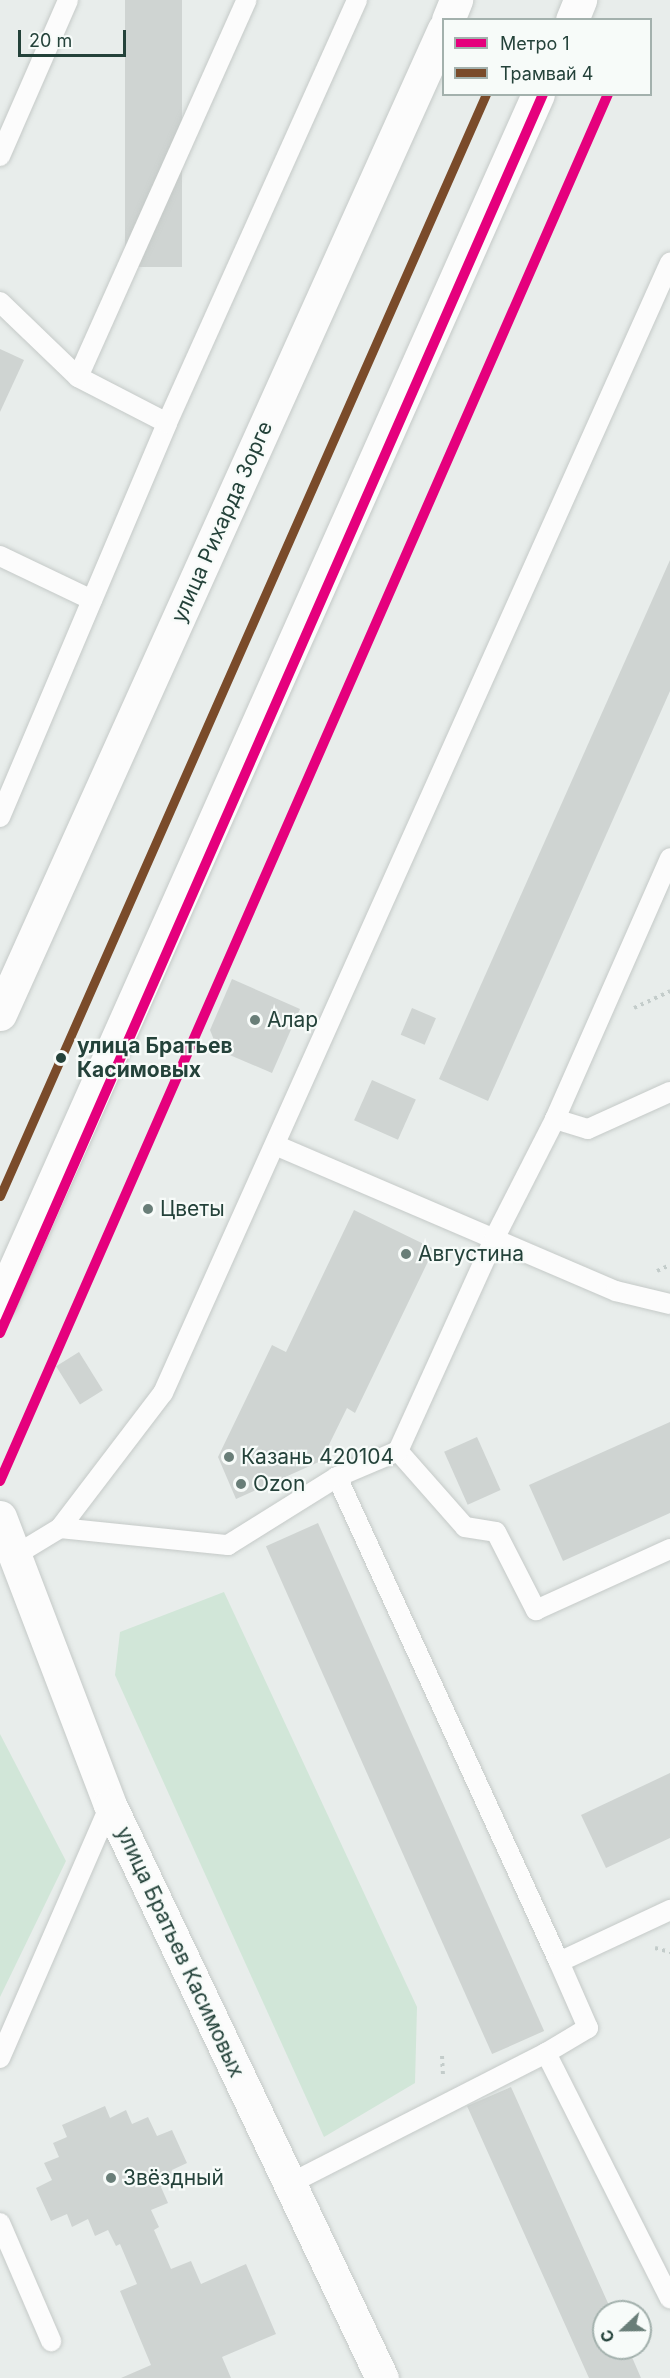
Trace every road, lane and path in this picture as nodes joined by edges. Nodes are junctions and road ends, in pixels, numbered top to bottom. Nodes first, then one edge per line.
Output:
1 (68, 0) edge
2 (247, 0) edge
3 (357, 0) edge
4 (456, 0) edge
5 (580, 0) edge
6 (449, 18) edge
7 (573, 18) edge
8 (442, 32) edge
9 (537, 96) edge
10 (0, 156) edge
11 (670, 263) edge
12 (0, 302) edge
13 (78, 377) junction
14 (167, 423) junction
15 (0, 556) edge
16 (92, 600) junction
17 (0, 817) edge
18 (670, 858) edge
19 (0, 1014) edge
20 (670, 1092) edge
21 (167, 1093) dead end
22 (555, 1119) junction
23 (149, 1142) dead end
24 (275, 1144) junction
25 (495, 1237) junction
26 (0, 1302) edge
27 (670, 1304) edge
28 (398, 1451) junction
29 (337, 1477) junction
30 (0, 1517) edge
31 (60, 1528) junction
32 (670, 1549) edge
33 (14, 1556) junction
34 (110, 1805) junction
35 (670, 1910) edge
36 (559, 1962) junction
37 (546, 2053) junction
38 (0, 2058) edge
39 (289, 2184) junction
40 (0, 2223) edge
41 (670, 2299) edge
42 (51, 2341) dead end
43 (381, 2378) edge

1 - 10 lane
2 - 13 lane
3 - 14 lane
4 - 6 main road
5 - 7 main road
8 - 19 main road, улица Рихарда Зорге
9 - 26 main road
11 - 24 lane
12 - 13 lane
13 - 14 lane
14 - 16 lane
15 - 16 lane
16 - 17 lane
18 - 22 lane
20 - 22 lane
21 - 23 path
22 - 25 lane
24 - 25 lane
24 - 31 lane
25 - 27 lane
25 - 28 lane
28 - 29 lane
28 - 32 lane
29 - 31 lane
29 - 36 lane
30 - 33 main road, улица Братьев Касимовых
31 - 33 lane
33 - 34 main road, улица Братьев Касимовых
34 - 38 lane
34 - 39 main road, улица Братьев Касимовых
35 - 36 lane
36 - 37 lane
37 - 39 lane
37 - 41 lane
39 - 43 main road, улица Братьев Касимовых
40 - 42 lane

